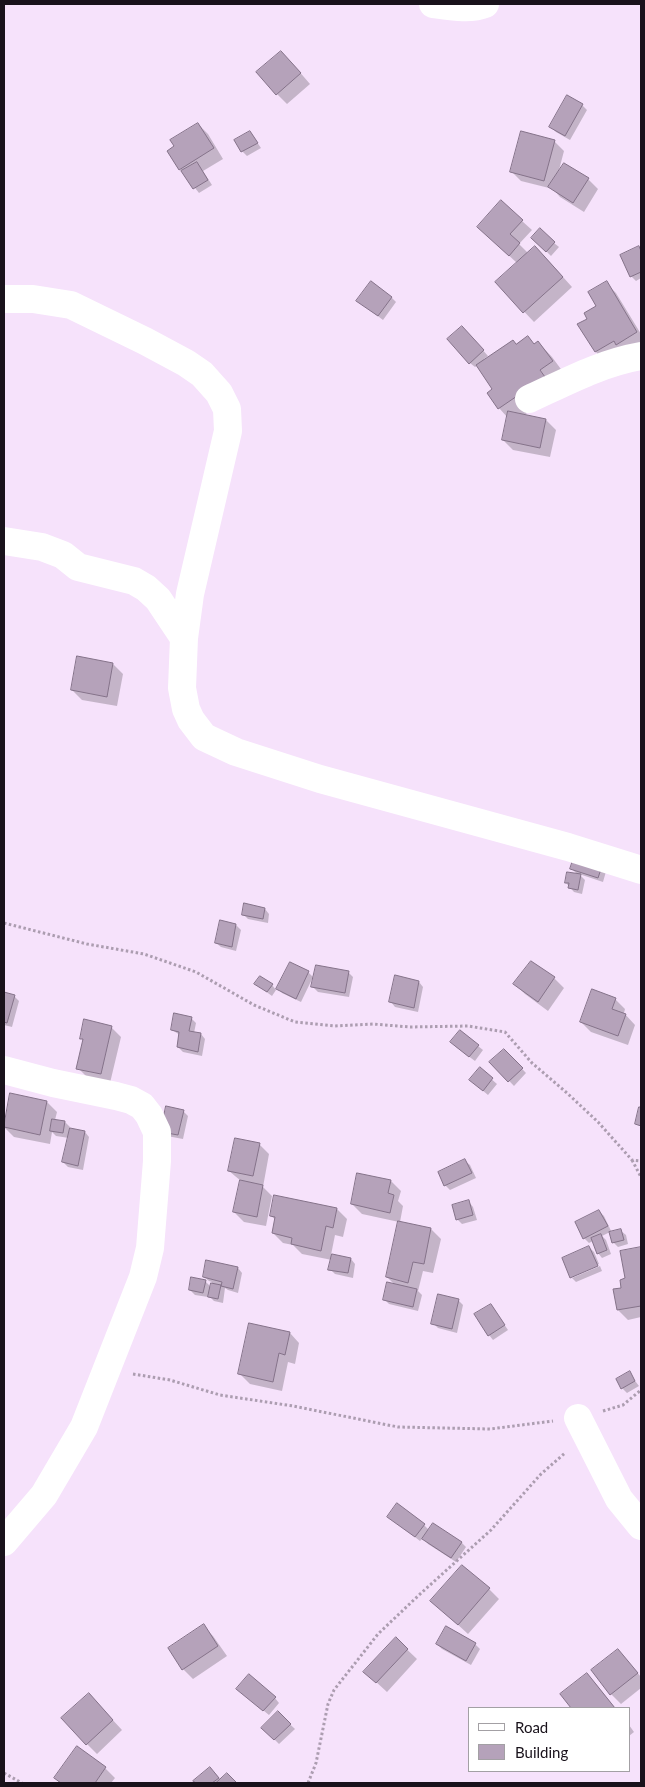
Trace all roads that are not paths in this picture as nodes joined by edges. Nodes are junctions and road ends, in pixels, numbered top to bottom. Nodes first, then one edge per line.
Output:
1 (433, 4) edge
2 (485, 4) edge
3 (4, 299) edge
4 (641, 356) edge
5 (529, 399) dead end
6 (4, 541) edge
7 (184, 638) junction
8 (641, 870) edge
9 (4, 1070) edge
10 (582, 1426) road end
11 (641, 1526) edge
12 (4, 1542) edge

1 - 2 street
3 - 7 street
4 - 5 street
6 - 7 street
7 - 8 street
9 - 12 street
10 - 11 street

